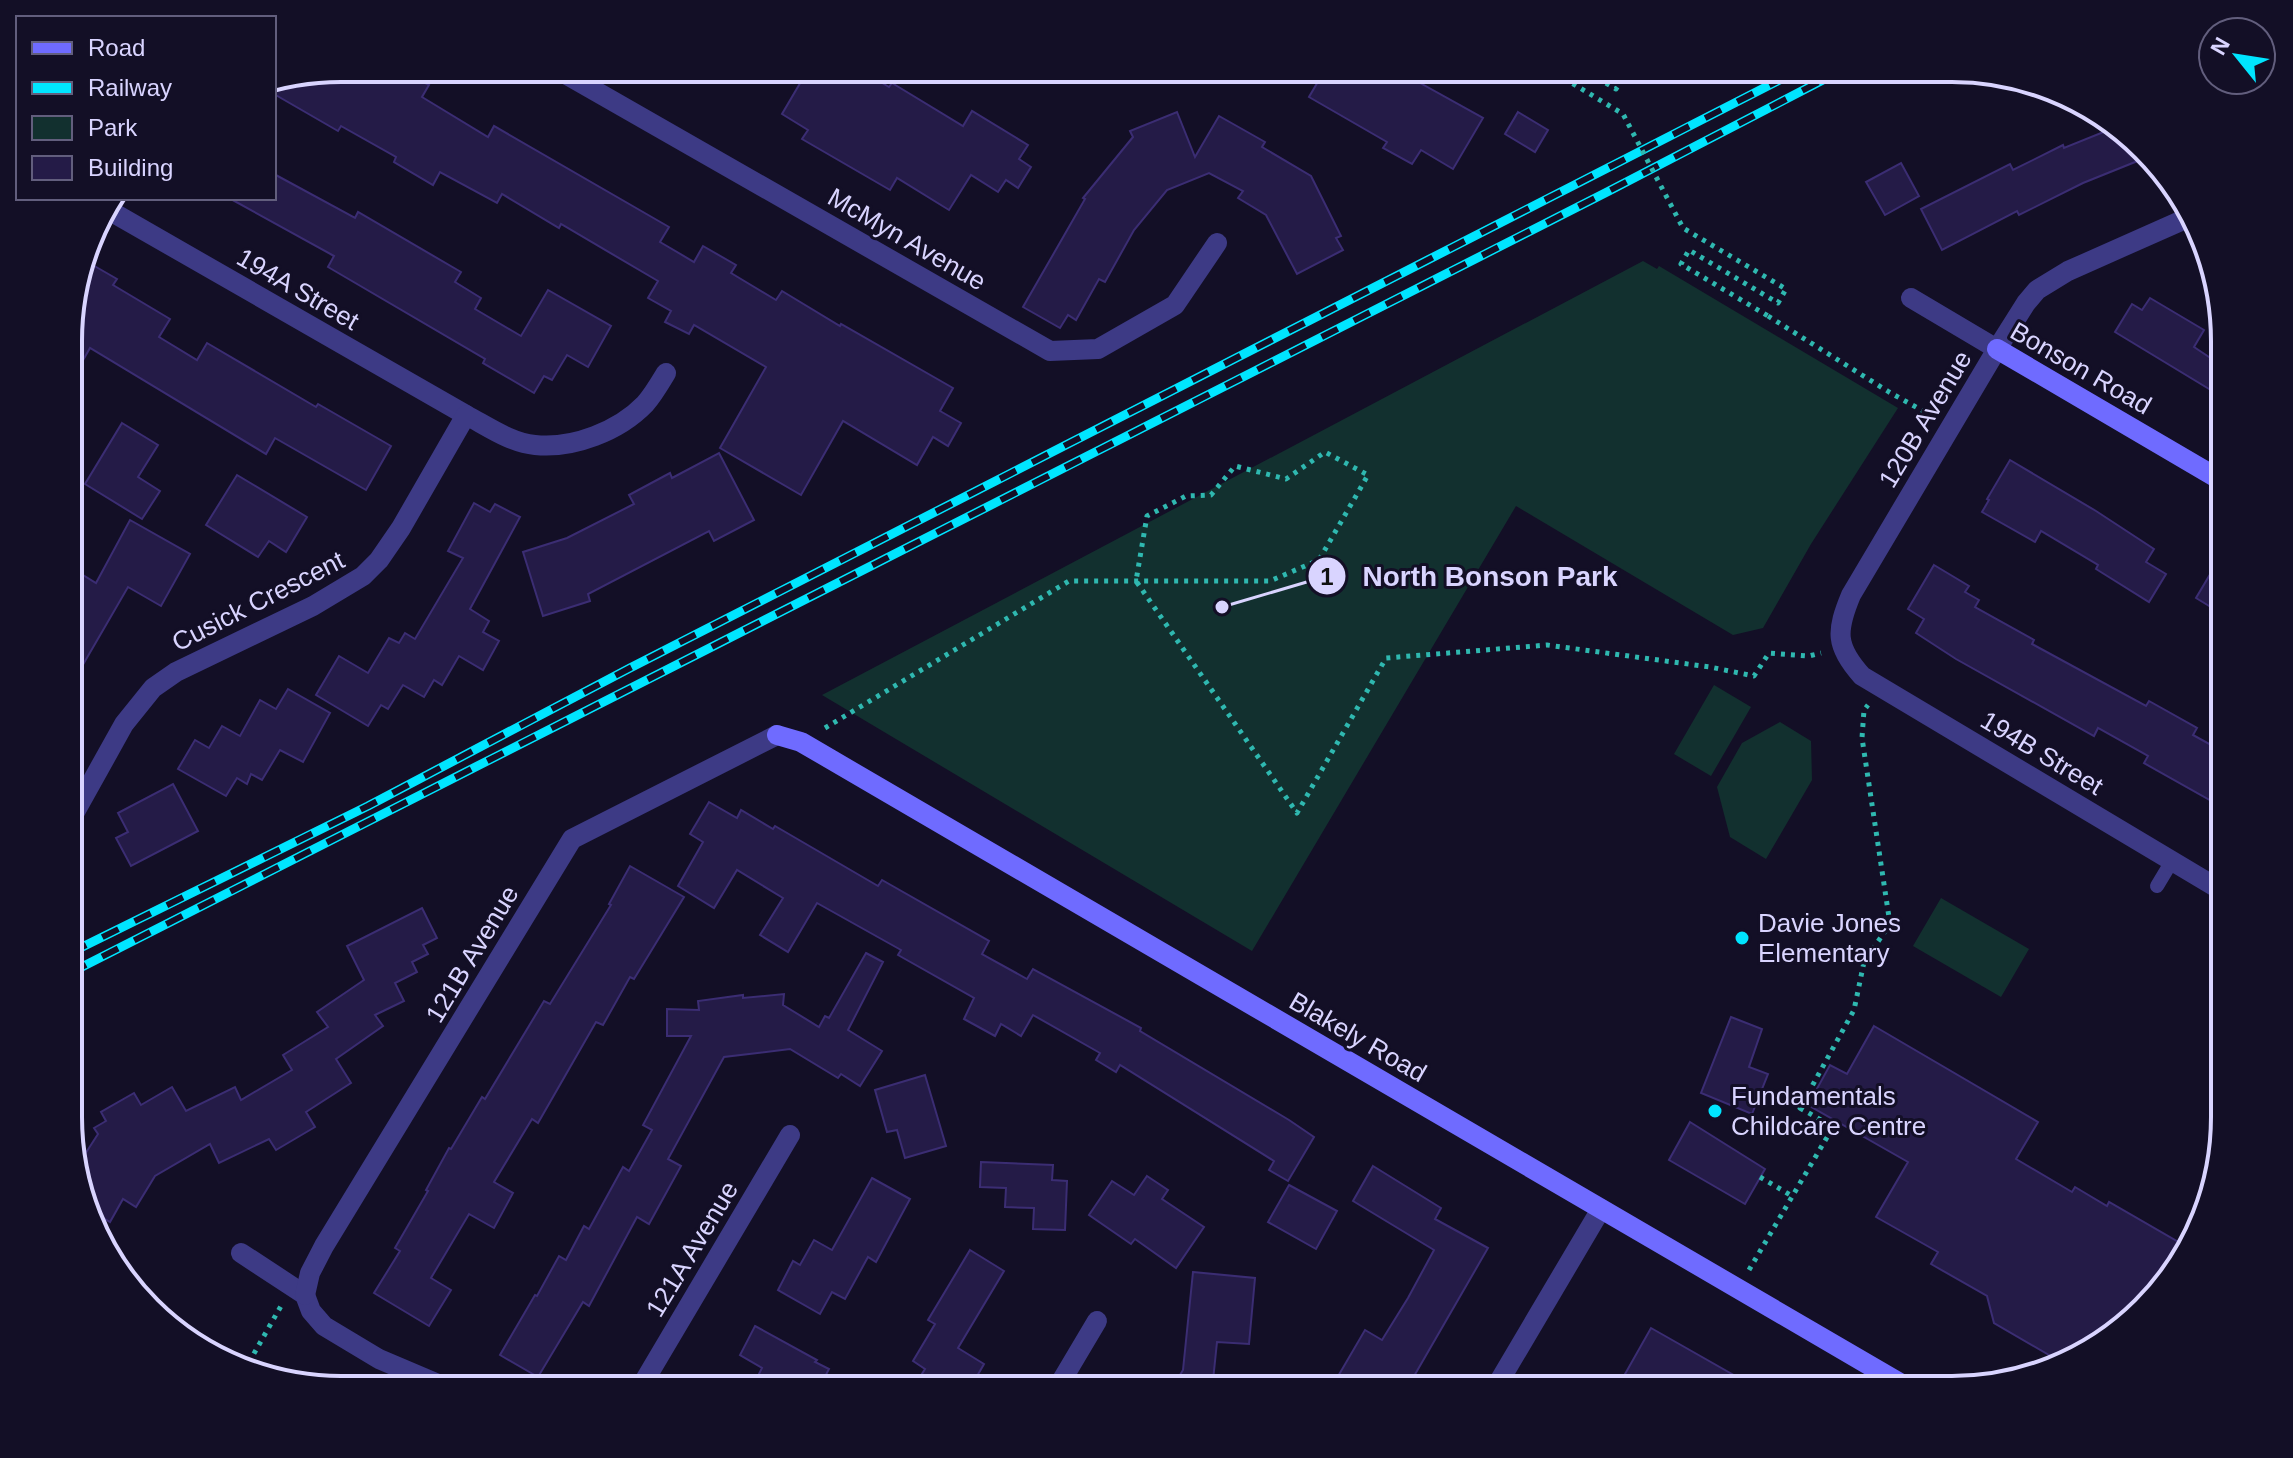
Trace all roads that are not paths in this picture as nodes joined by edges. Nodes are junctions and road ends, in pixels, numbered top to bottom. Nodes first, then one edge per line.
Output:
1 (581, 83) edge
2 (116, 214) edge
3 (2181, 221) edge
4 (1217, 243) dead end
5 (1911, 298) dead end
6 (1997, 349) junction
7 (666, 373) dead end
8 (466, 415) junction
9 (2210, 474) edge
10 (1842, 648) joint
11 (777, 735) joint
12 (82, 799) edge
13 (2172, 861) junction
14 (2210, 884) edge
15 (2157, 886) dead end
16 (790, 1135) dead end
17 (1601, 1209) junction
18 (241, 1253) dead end
19 (299, 1291) junction
20 (1097, 1321) dead end
21 (1503, 1375) edge
22 (1886, 1375) edge
23 (419, 1376) edge
24 (647, 1376) edge
25 (1065, 1376) edge

1 - 4 street, McMyn Avenue
2 - 8 street, 194A Street
3 - 6 street, 120B Avenue
5 - 6 street, Bonson Road
6 - 9 street, Bonson Road
6 - 10 street, 120B Avenue
7 - 8 street
8 - 12 street, Cusick Crescent
10 - 13 street, 194B Street
11 - 17 street, Blakely Road
11 - 19 street, 121B Avenue
13 - 14 street, 194B Street
13 - 15 lane
16 - 24 street, 121A Avenue
17 - 21 street
17 - 22 street, Blakely Road
18 - 19 street
19 - 23 street
20 - 25 street

